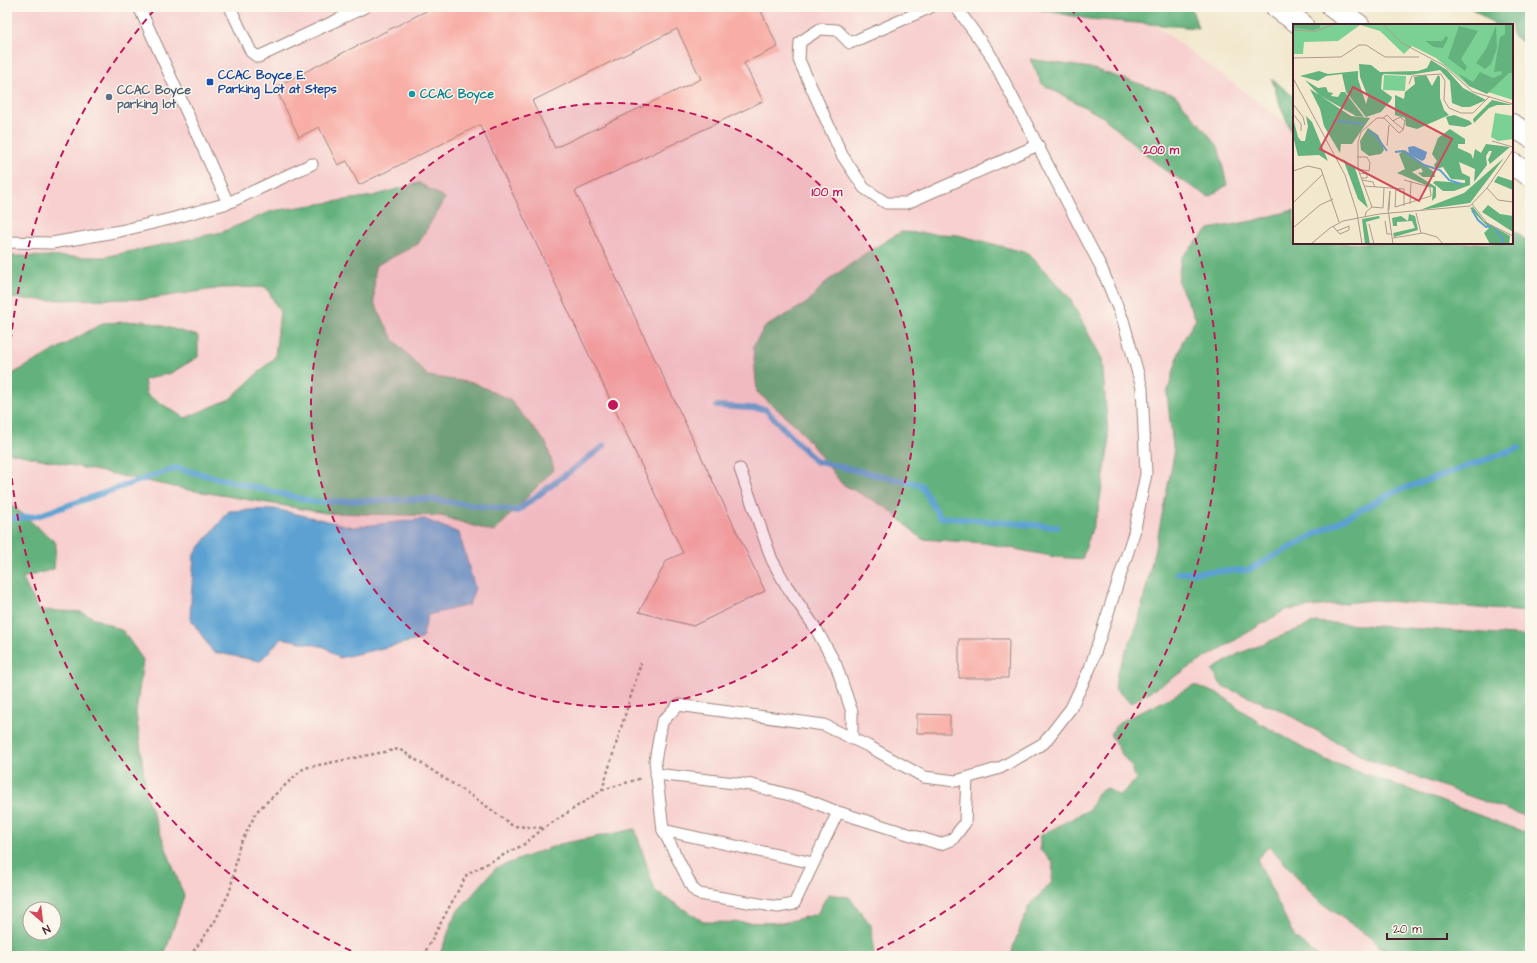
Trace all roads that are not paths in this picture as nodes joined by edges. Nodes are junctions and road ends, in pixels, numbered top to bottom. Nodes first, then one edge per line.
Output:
1 (139, 7) edge
2 (230, 7) edge
3 (931, 7) edge
4 (956, 7) edge
5 (1277, 7) edge
6 (1333, 7) edge
7 (358, 8) edge
8 (1301, 24) edge
9 (1357, 24) edge
10 (1513, 126) edge
11 (1530, 136) edge
12 (1038, 144) junction
13 (312, 164) dead end
14 (1513, 165) edge
15 (1530, 176) edge
16 (228, 203) junction
17 (7, 242) edge
18 (740, 469) dead end
19 (852, 739) junction
20 (656, 774) junction
21 (967, 778) junction
22 (838, 812) junction
23 (663, 830) junction
24 (813, 863) junction

1 - 16 lane
2 - 7 lane
3 - 12 lane
4 - 12 lane
5 - 8 highway
6 - 9 highway
10 - 11 highway
12 - 21 lane
13 - 16 lane
14 - 15 highway
16 - 17 lane
18 - 19 lane
19 - 20 lane
19 - 21 lane
20 - 22 lane
20 - 23 lane
21 - 22 lane
22 - 24 lane
23 - 24 lane
23 - 24 lane

